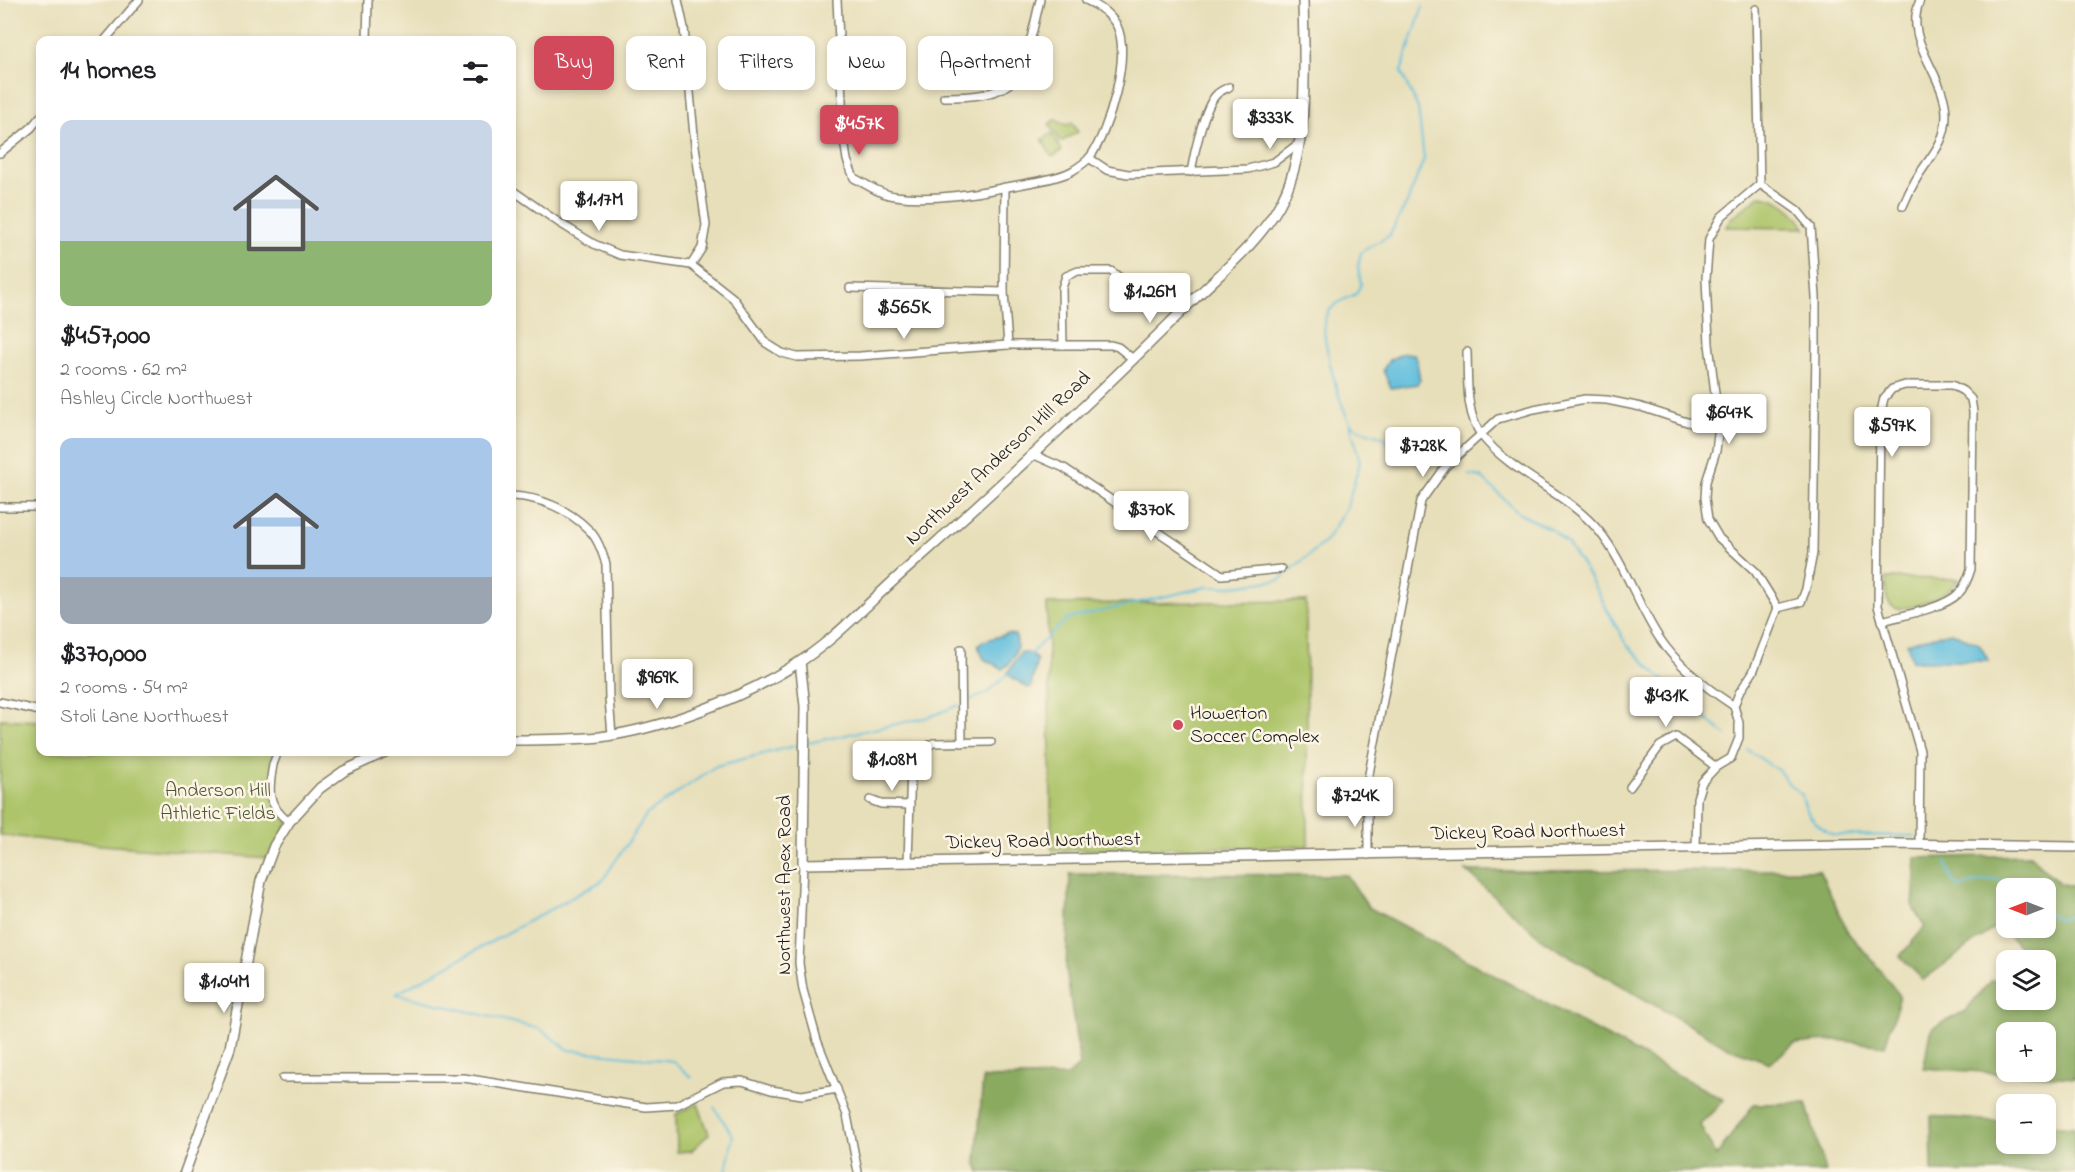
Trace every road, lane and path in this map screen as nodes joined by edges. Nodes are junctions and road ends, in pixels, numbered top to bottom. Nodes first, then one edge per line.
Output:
1 (139, 0) edge
2 (368, 0) edge
3 (678, 0) edge
4 (837, 0) edge
5 (1040, 0) edge
6 (1086, 0) edge
7 (1303, 0) edge
8 (1920, 0) edge
9 (1756, 9) dead end
10 (108, 36) edge
11 (367, 36) edge
12 (1229, 87) dead end
13 (944, 98) dead end
14 (36, 122) edge
15 (1298, 144) junction
16 (0, 153) edge
17 (1089, 158) junction
18 (1191, 172) junction
19 (1760, 184) junction
20 (1005, 187) junction
21 (516, 193) edge
22 (1903, 206) dead end
23 (691, 265) junction
24 (1127, 283) dead end
25 (850, 288) dead end
26 (1004, 292) junction
27 (1008, 345) junction
28 (1063, 345) junction
29 (1467, 352) dead end
30 (1133, 359) junction
31 (1719, 426) junction
32 (1481, 435) junction
33 (1032, 454) junction
34 (516, 497) edge
35 (0, 507) edge
36 (36, 507) edge
37 (1281, 569) dead end
38 (1779, 608) junction
39 (1882, 621) junction
40 (960, 649) dead end
41 (800, 662) junction
42 (0, 702) edge
43 (1734, 706) junction
44 (36, 710) edge
45 (612, 735) junction
46 (516, 740) edge
47 (991, 742) dead end
48 (962, 743) junction
49 (276, 756) edge
50 (376, 756) edge
51 (1716, 767) junction
52 (1630, 787) dead end
53 (870, 800) dead end
54 (910, 805) junction
55 (289, 822) junction
56 (1919, 844) junction
57 (2075, 847) edge
58 (1695, 849) junction
59 (1368, 855) junction
60 (908, 862) junction
61 (803, 864) junction
62 (283, 1078) dead end
63 (837, 1089) junction
64 (185, 1172) edge
65 (858, 1172) edge

1 - 10 street
2 - 11 street
3 - 23 street
4 - 20 street
5 - 13 street
6 - 17 street
7 - 15 main road, Northwest Anderson Hill Road
8 - 22 street
9 - 19 street
12 - 18 street
14 - 16 street
15 - 18 street
15 - 30 main road, Northwest Anderson Hill Road
17 - 18 street
17 - 20 street
19 - 31 street
19 - 38 street
20 - 26 street
21 - 23 street
23 - 27 street
24 - 28 street
25 - 26 street
26 - 27 street
27 - 28 street
28 - 30 street
29 - 32 street
30 - 33 main road, Northwest Anderson Hill Road
31 - 32 street
31 - 38 street
32 - 43 street
32 - 59 street
33 - 37 street
33 - 41 main road, Northwest Anderson Hill Road
34 - 45 street
35 - 36 street
38 - 43 street
39 - 39 street
39 - 56 street
40 - 48 street
41 - 45 main road, Northwest Anderson Hill Road
41 - 61 main road, Northwest Apex Road
42 - 44 street
43 - 51 street
45 - 46 main road, Northwest Anderson Hill Road
47 - 48 street
48 - 54 street
49 - 55 street
50 - 55 main road
51 - 52 street
51 - 58 street
53 - 54 street
54 - 60 street
55 - 64 main road
56 - 57 main road, Dickey Road Northwest
56 - 58 main road, Dickey Road Northwest
58 - 59 main road, Dickey Road Northwest
59 - 60 main road, Dickey Road Northwest
60 - 61 main road, Dickey Road Northwest
61 - 63 street, Northwest Apex Road
62 - 63 street
63 - 65 street, Northwest Apex Road

